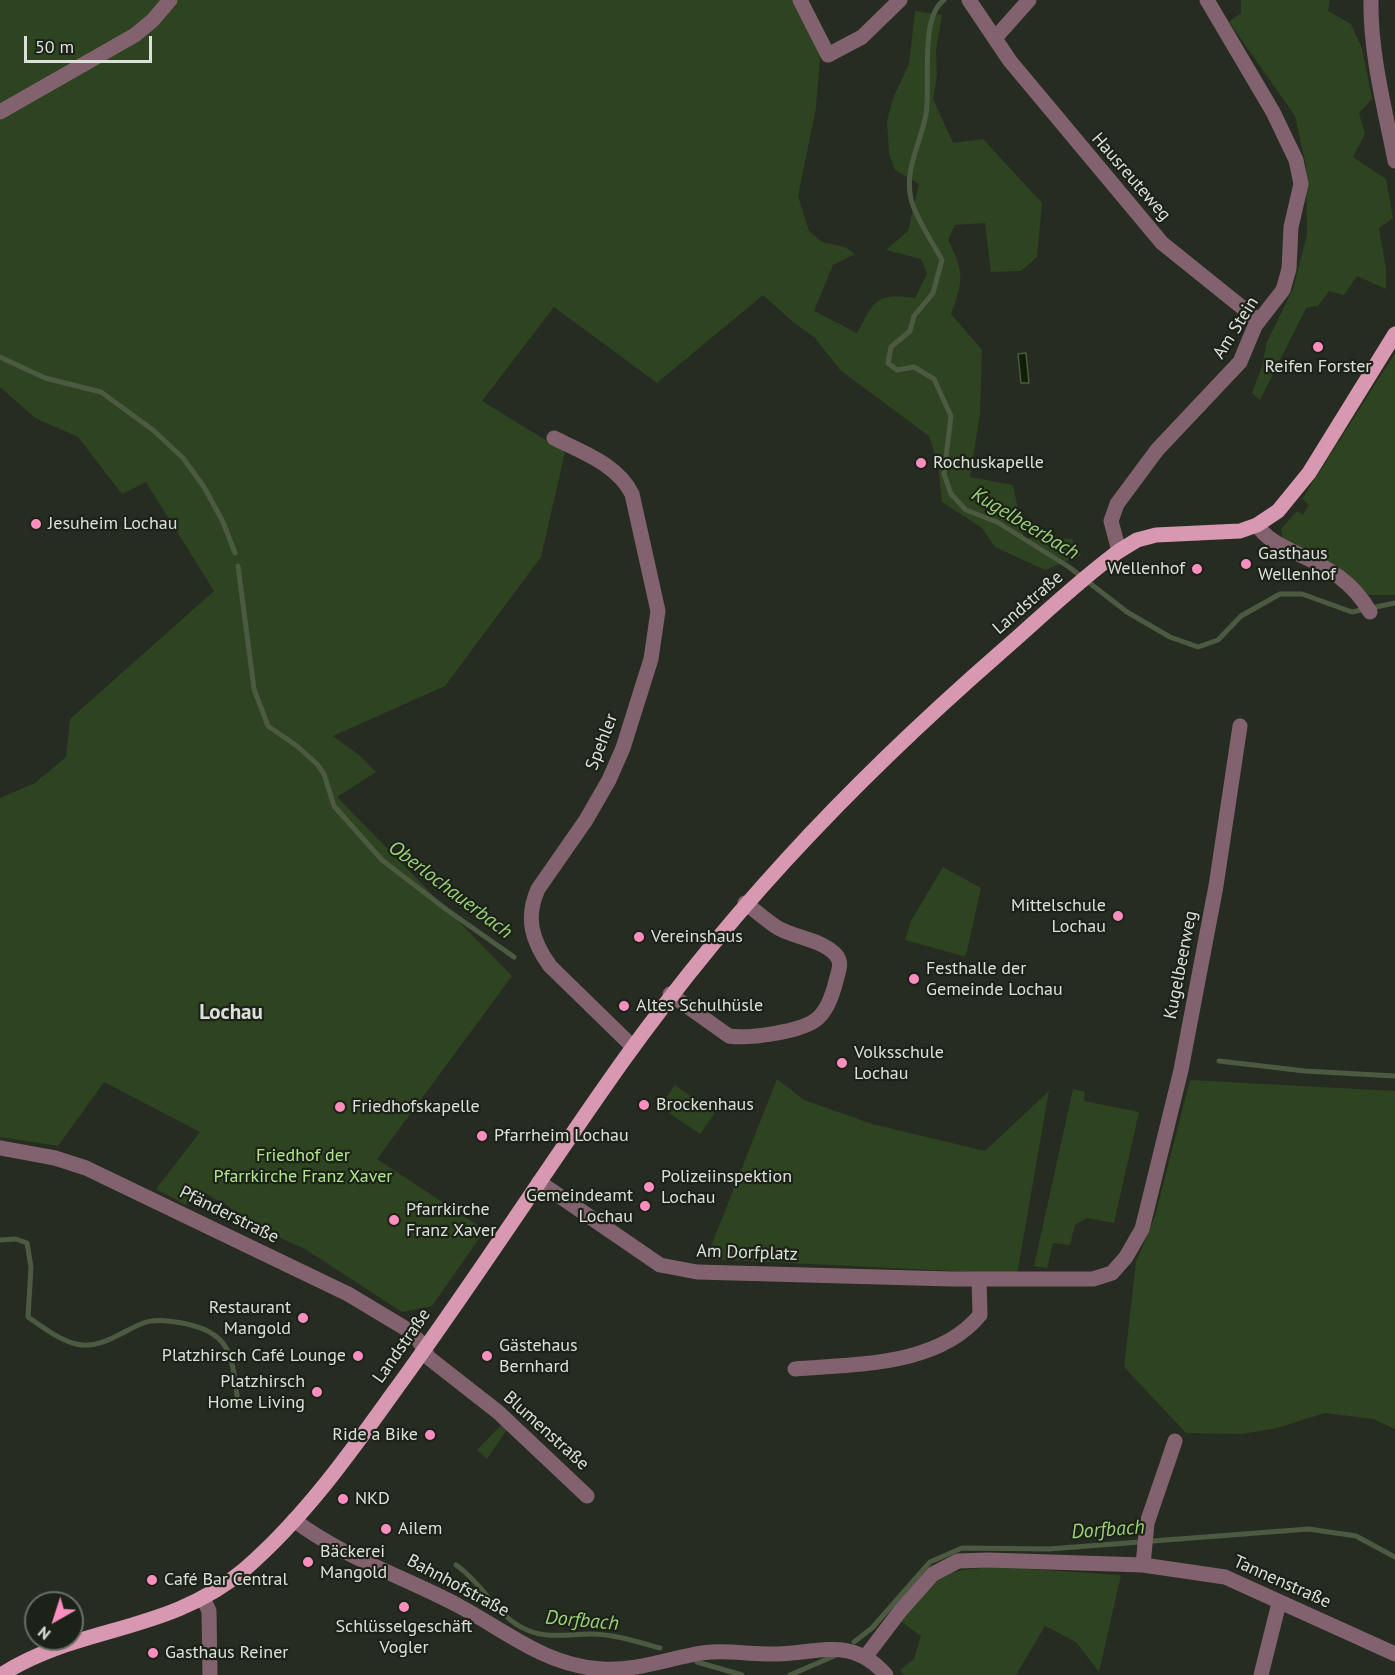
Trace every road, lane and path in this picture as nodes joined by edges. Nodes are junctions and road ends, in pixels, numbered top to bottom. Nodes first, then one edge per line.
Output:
1 (170, 0) edge
2 (800, 0) edge
3 (900, 0) edge
4 (969, 0) edge
5 (1029, 0) edge
6 (1207, 0) edge
7 (1371, 0) edge
8 (996, 37) junction
9 (0, 112) edge
10 (1395, 161) edge
11 (1259, 321) junction
12 (1395, 334) edge
13 (554, 438) dead end
14 (1257, 525) junction
15 (1119, 551) junction
16 (1370, 612) dead end
17 (1240, 726) dead end
18 (745, 903) junction
19 (670, 994) junction
20 (633, 1047) junction
21 (0, 1148) edge
22 (539, 1182) junction
23 (1147, 1209) joint
24 (979, 1279) junction
25 (425, 1350) junction
26 (795, 1369) dead end
27 (1175, 1442) dead end
28 (587, 1496) dead end
29 (294, 1520) junction
30 (1143, 1565) junction
31 (203, 1598) junction
32 (1279, 1603) junction
33 (1395, 1654) edge
34 (866, 1656) junction
35 (672, 1668) edge
36 (1, 1675) edge
37 (210, 1675) edge
38 (886, 1675) edge
39 (1261, 1675) edge

1 - 9 street
2 - 3 street
4 - 8 street, Hausreuteweg
5 - 8 street
6 - 11 street, Am Stein
7 - 10 street
8 - 11 street, Hausreuteweg
11 - 15 street, Am Stein
12 - 14 main road, Landstraße
13 - 20 street, Spehler
14 - 15 main road, Landstraße
14 - 16 street
15 - 18 main road, Landstraße
17 - 23 street, Kugelbeerweg
18 - 19 main road, Landstraße
18 - 19 street
19 - 20 main road, Landstraße
20 - 22 main road, Landstraße
21 - 25 street, Pfänderstraße
22 - 24 street, Am Dorfplatz
22 - 25 main road, Landstraße
23 - 24 street, Am Dorfplatz
24 - 26 street
25 - 28 street, Blumenstraße
25 - 29 main road, Landstraße
27 - 30 street
29 - 31 main road, Landstraße
29 - 35 street, Bahnhofstraße
30 - 32 street, Tannenstraße
30 - 34 street, Tannenstraße
31 - 36 main road, Landstraße
31 - 37 street
32 - 33 street, Tannenstraße
32 - 39 street
34 - 35 street, Bahnhofstraße
34 - 38 street

